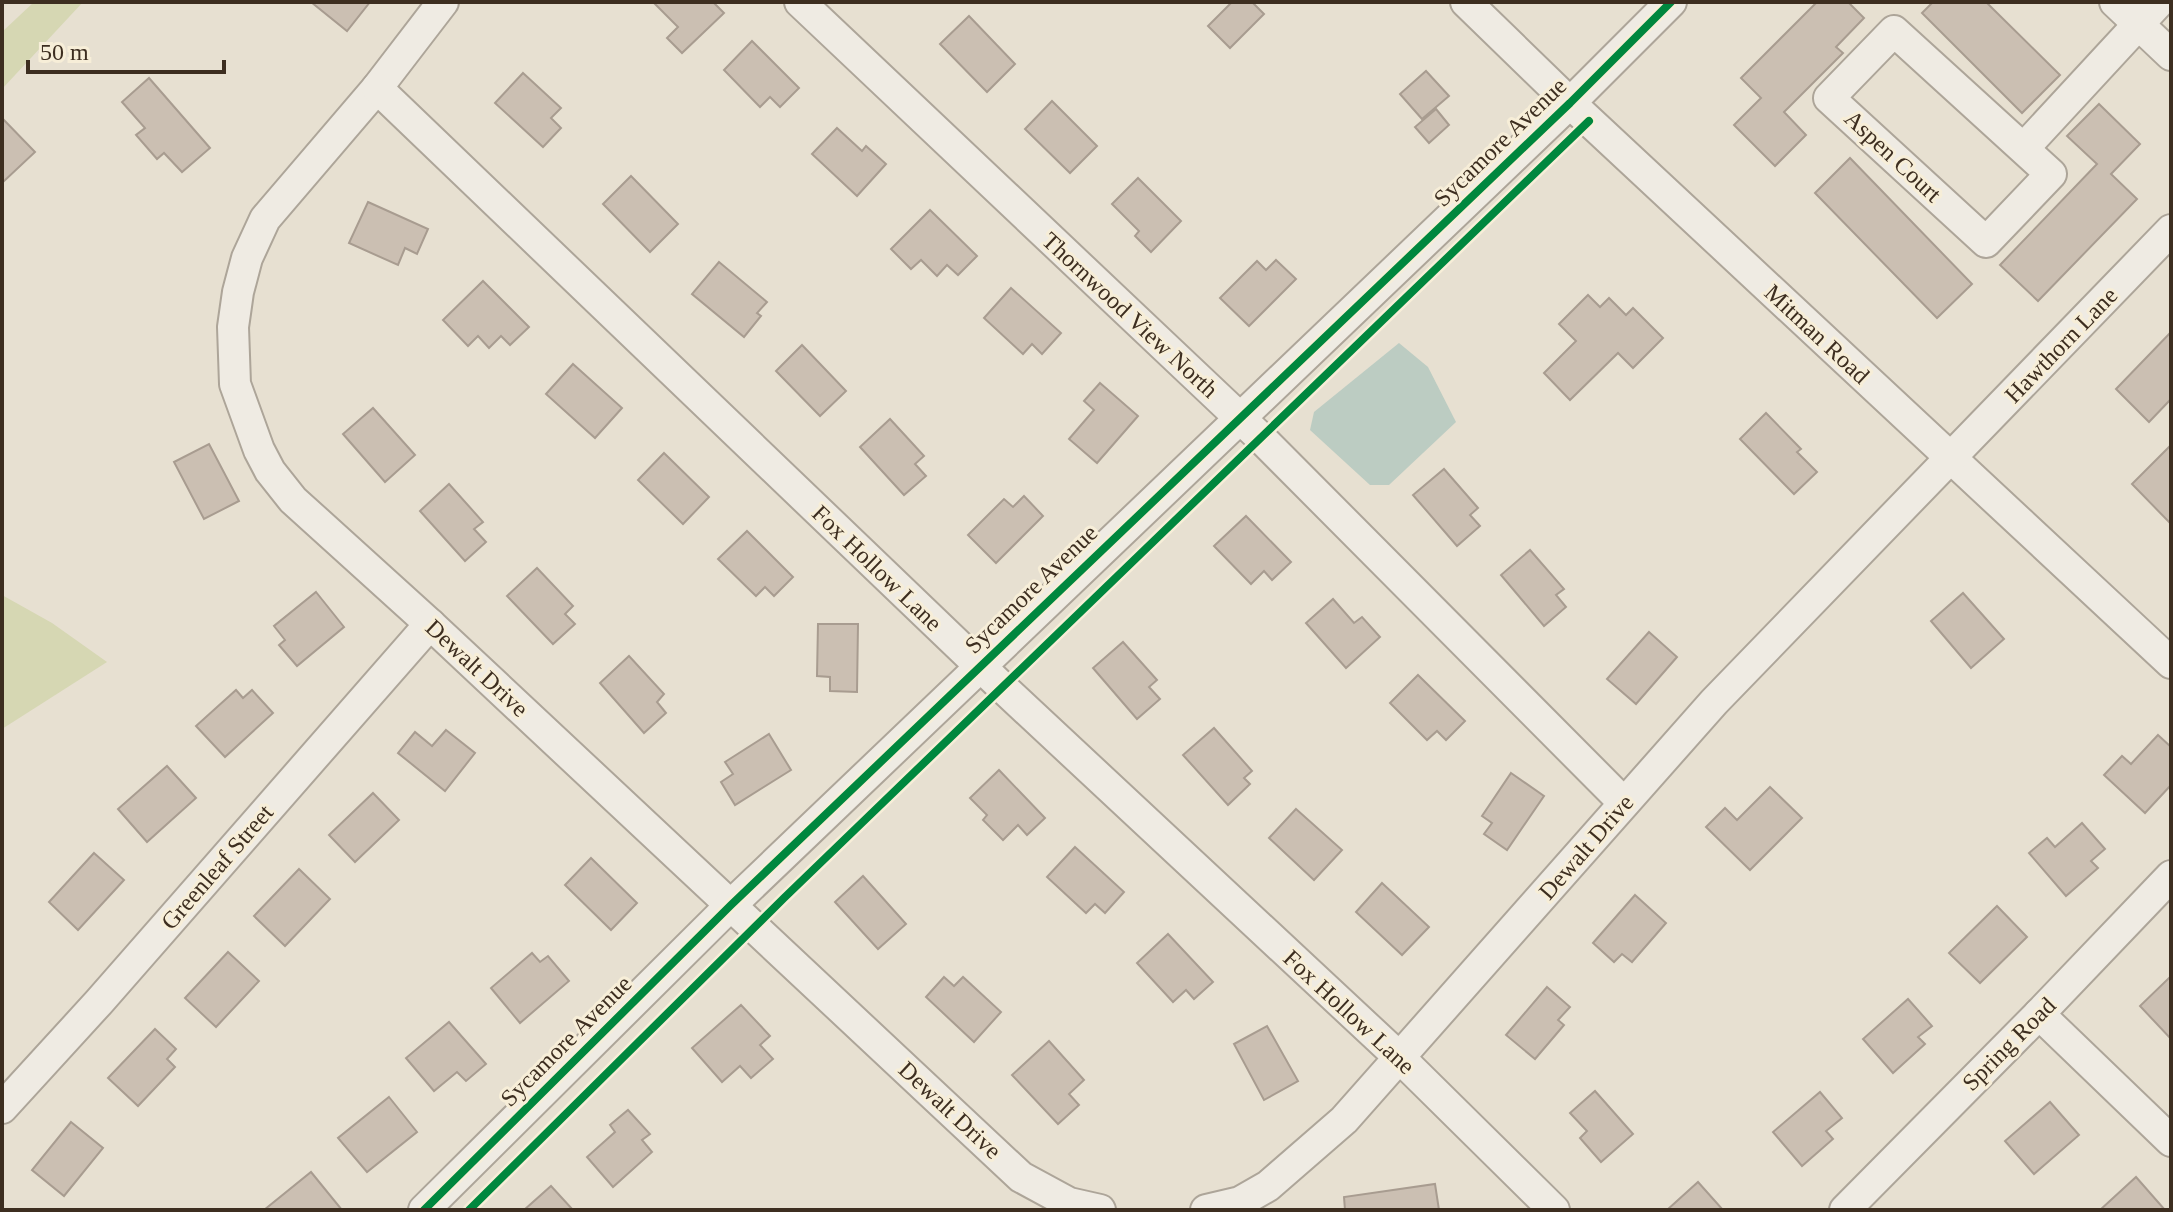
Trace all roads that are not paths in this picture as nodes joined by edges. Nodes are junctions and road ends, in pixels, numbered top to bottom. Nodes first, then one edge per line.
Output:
1 (443, 2) edge
2 (800, 2) edge
3 (1466, 2) edge
4 (1671, 2) edge
5 (2115, 2) edge
6 (2159, 2) edge
7 (2139, 25) junction
8 (2171, 55) edge
9 (377, 88) junction
10 (1570, 103) junction
11 (2024, 148) junction
12 (2171, 230) edge
13 (1239, 418) junction
14 (1950, 459) junction
15 (430, 624) junction
16 (2171, 663) edge
17 (980, 666) junction
18 (1624, 803) junction
19 (2171, 876) edge
20 (731, 905) junction
21 (2039, 1014) junction
22 (1400, 1058) junction
23 (2, 1108) edge
24 (2171, 1141) edge
25 (424, 1210) edge
26 (1100, 1210) edge
27 (1206, 1210) edge
28 (1554, 1210) edge
29 (1845, 1210) edge

1 - 9 street, Dewalt Drive
2 - 13 street, Thornwood View North
3 - 10 street, Mitman Road
4 - 10 street, Sycamore Avenue
5 - 7 street
6 - 7 street
7 - 8 street
7 - 11 street
9 - 15 street, Dewalt Drive
9 - 17 street, Fox Hollow Lane
10 - 13 street, Sycamore Avenue
10 - 14 street, Mitman Road
11 - 11 street, Aspen Court
12 - 14 street, Hawthorn Lane
13 - 17 street, Sycamore Avenue
13 - 18 street, Thornwood View North
14 - 16 street, Mitman Road
14 - 18 street, Dewalt Drive
15 - 20 street, Dewalt Drive
15 - 23 street, Greenleaf Street
17 - 20 street, Sycamore Avenue
17 - 22 street, Fox Hollow Lane
18 - 22 street, Dewalt Drive
19 - 21 street, Spring Road
20 - 25 street, Sycamore Avenue
20 - 26 street, Dewalt Drive
21 - 24 street
21 - 29 street, Spring Road
22 - 27 street, Dewalt Drive
22 - 28 street, Fox Hollow Lane

